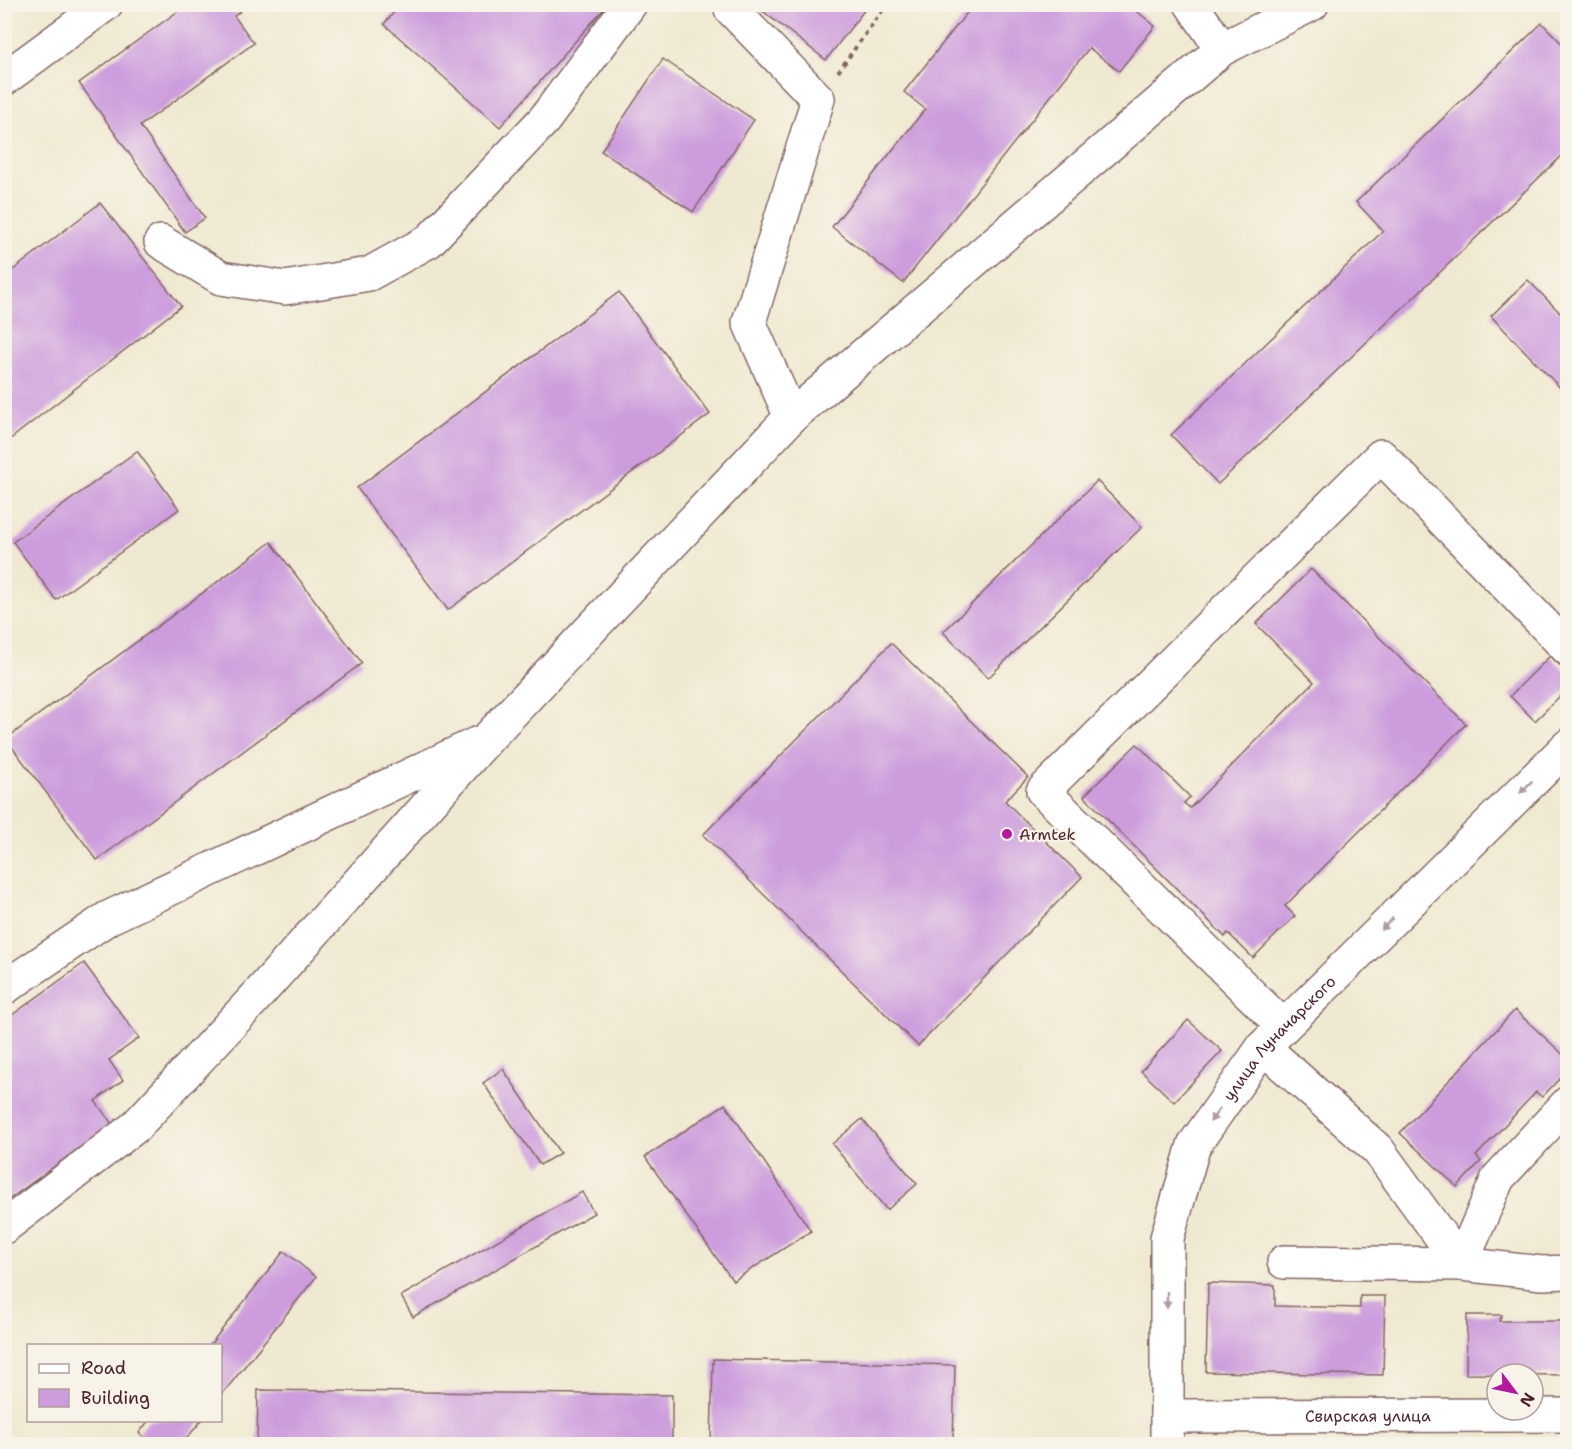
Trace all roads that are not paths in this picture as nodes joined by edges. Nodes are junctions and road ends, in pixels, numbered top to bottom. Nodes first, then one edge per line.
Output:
1 (106, 4) edge
2 (630, 4) edge
3 (730, 4) edge
4 (1191, 4) edge
5 (1312, 4) edge
6 (1222, 49) junction
7 (4, 79) edge
8 (161, 242) dead end
9 (791, 417) junction
10 (1568, 649) edge
11 (489, 738) junction
12 (1568, 746) edge
13 (4, 988) edge
14 (1273, 1036) junction
15 (1568, 1102) edge
16 (4, 1227) edge
17 (1284, 1262) dead end
18 (1461, 1264) junction
19 (1568, 1272) edge
20 (1568, 1415) edge
21 (1167, 1430) edge

1 - 7 street
2 - 8 street
3 - 9 street
4 - 6 street
5 - 6 street
6 - 9 street
9 - 11 street
10 - 14 street
11 - 13 street
11 - 16 street
12 -> 14 street, улица Луначарского
14 - 18 street
14 -> 21 street, улица Луначарского
15 - 18 street
17 - 18 street
18 - 19 street
20 - 21 street, Свирская улица

